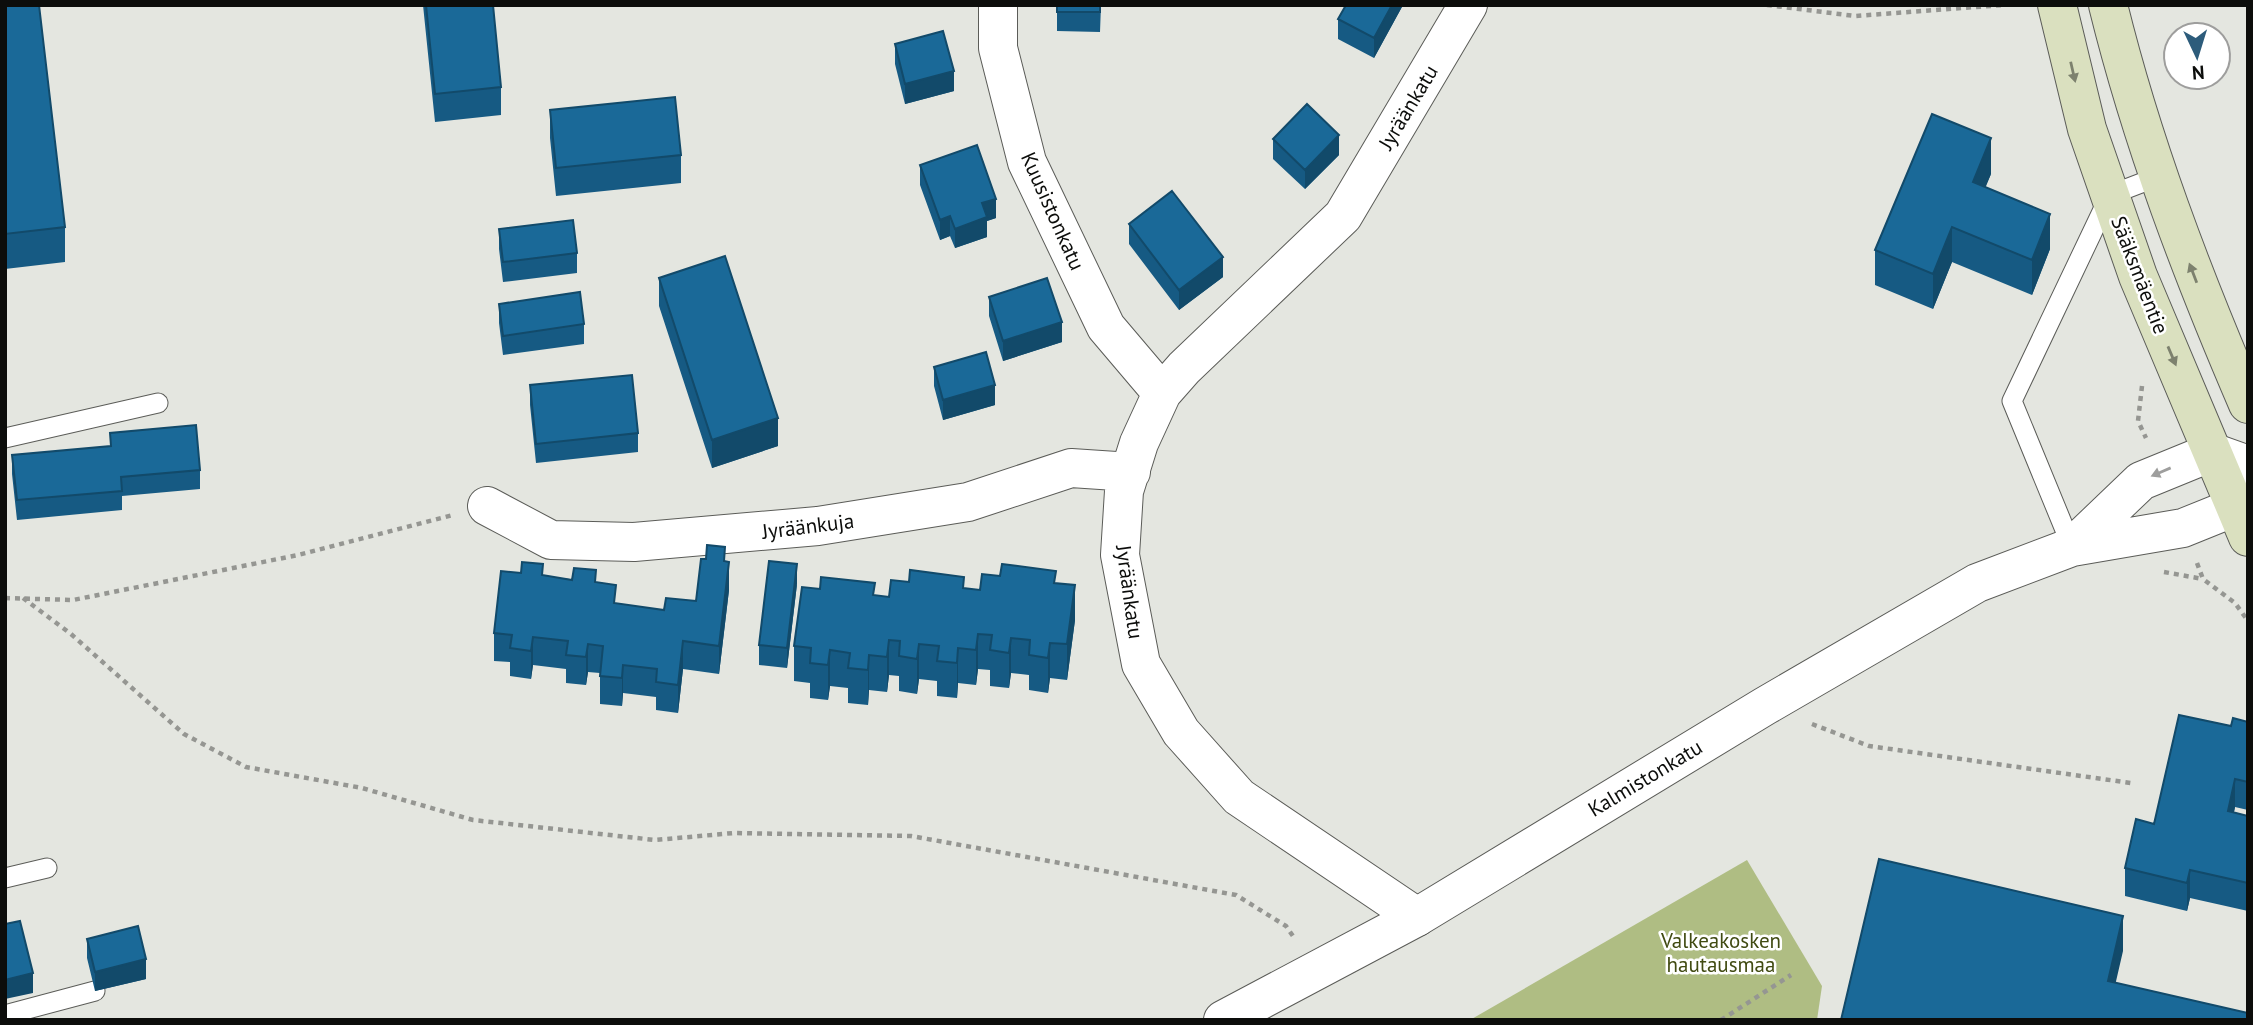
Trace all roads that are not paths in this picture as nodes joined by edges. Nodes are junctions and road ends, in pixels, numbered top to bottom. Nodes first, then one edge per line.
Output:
1 (998, 5) edge
2 (1468, 5) edge
3 (2057, 5) edge
4 (2108, 5) edge
5 (2157, 177) junction
6 (2110, 195) junction
7 (1162, 393) junction
8 (158, 403) dead end
9 (2248, 404) edge
10 (5, 438) edge
11 (2212, 452) junction
12 (2248, 465) edge
13 (1130, 472) junction
14 (487, 506) road end
15 (2244, 514) edge
16 (2072, 547) junction
17 (47, 868) dead end
18 (5, 878) edge
19 (1417, 917) junction
20 (94, 991) edge
21 (5, 1015) edge
22 (1223, 1020) edge

1 - 7 street, Kuusistonkatu
2 - 7 street, Jyräänkatu
3 -> 6 main road, Sääksmäentie
4 - 5 main road
5 - 6 lane
9 -> 5 main road
6 -> 11 main road, Sääksmäentie
6 - 16 lane
7 - 13 street, Jyräänkatu
8 - 10 lane
11 - 12 street
11 - 15 main road, Sääksmäentie
11 -> 16 street, Kalmistonkatu
13 - 14 street, Jyräänkuja
13 - 19 street, Jyräänkatu
15 - 16 street, Kalmistonkatu
16 - 19 street, Kalmistonkatu
17 - 18 lane
19 - 22 street, Kalmistonkatu
20 - 21 lane

